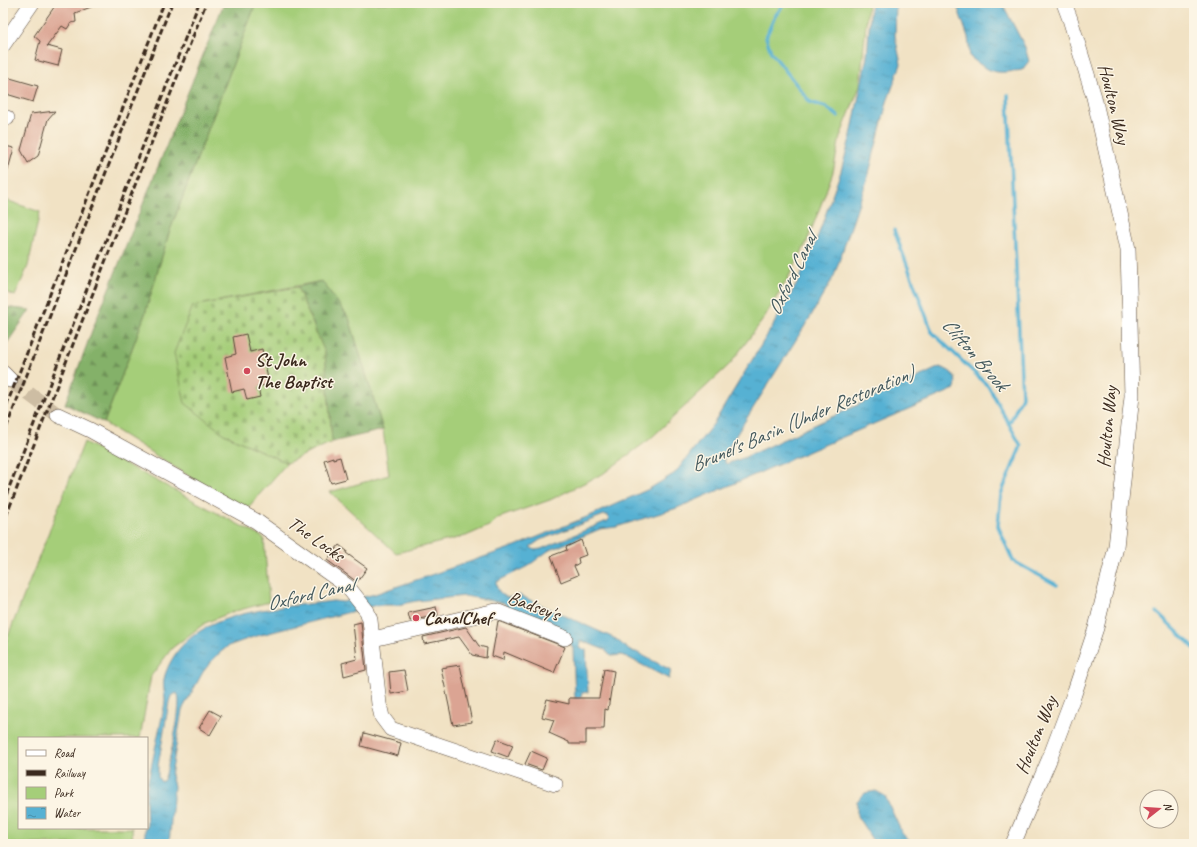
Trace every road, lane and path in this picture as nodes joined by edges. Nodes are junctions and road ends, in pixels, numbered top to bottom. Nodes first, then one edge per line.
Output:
1 (32, 3) edge
2 (1064, 3) edge
3 (3, 45) edge
4 (58, 415) tunnel mouth
5 (564, 638) dead end
6 (373, 639) junction
7 (555, 784) dead end
8 (1013, 844) edge

1 - 3 street
2 - 8 street, Houlton Way
4 - 6 street, The Locks
5 - 6 street, Badsey's
6 - 7 street, The Locks

